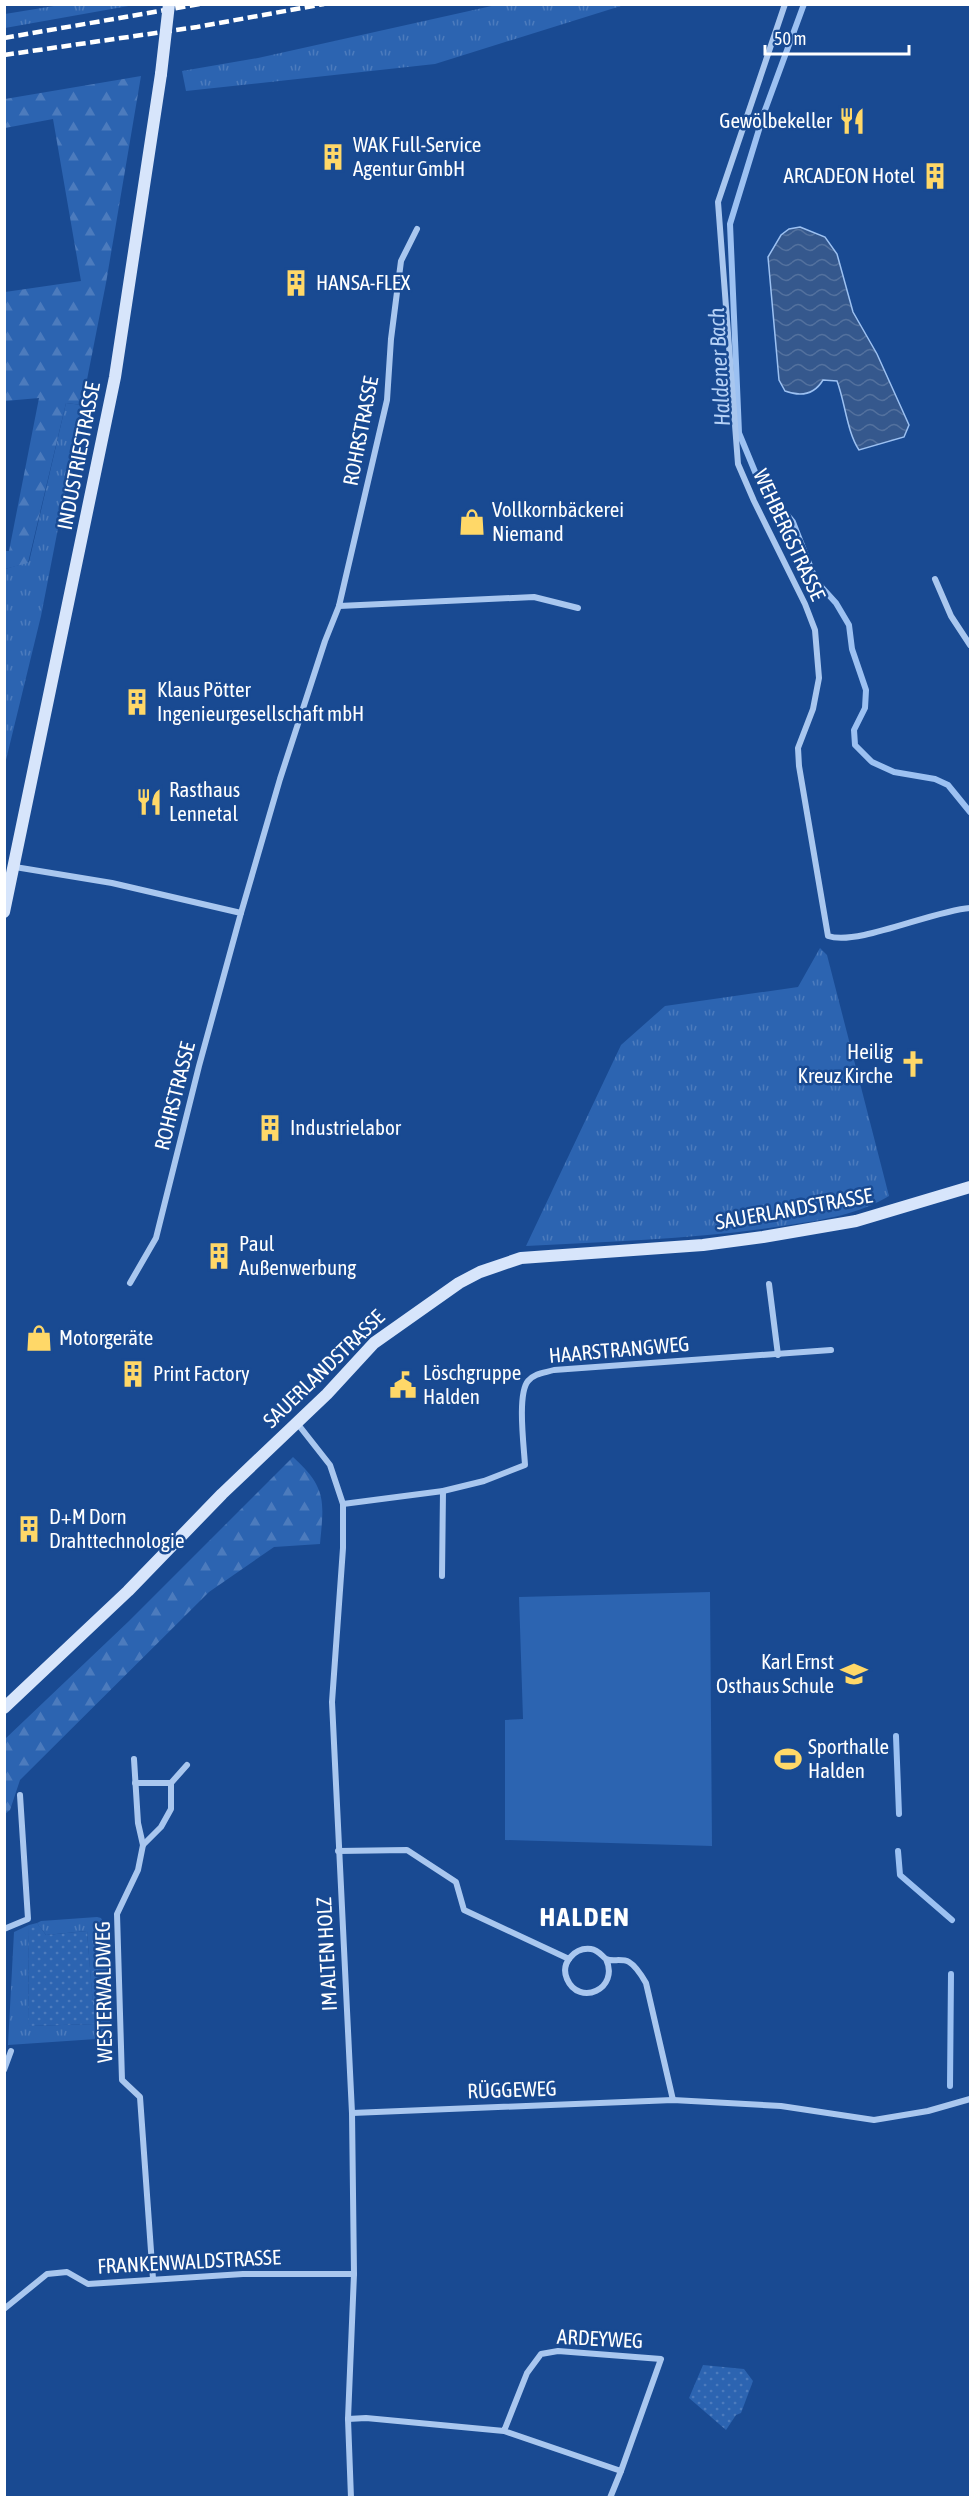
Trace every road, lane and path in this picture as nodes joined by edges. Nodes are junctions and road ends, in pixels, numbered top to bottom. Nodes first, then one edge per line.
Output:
1 (169, 4) edge
2 (785, 4) edge
3 (417, 229) dead end
4 (935, 579) dead end
5 (339, 606) junction
6 (578, 608) dead end
7 (970, 645) edge
8 (15, 867) junction
9 (970, 908) edge
10 (4, 912) edge
11 (241, 913) junction
12 (970, 1187) edge
13 (130, 1283) dead end
14 (769, 1284) dead end
15 (831, 1350) dead end
16 (778, 1355) junction
17 (297, 1423) junction
18 (443, 1491) junction
19 (343, 1504) junction
20 (442, 1576) dead end
21 (4, 1708) edge
22 (134, 1760) dead end
23 (187, 1766) dead end
24 (135, 1783) junction
25 (171, 1783) junction
26 (20, 1796) dead end
27 (143, 1845) junction
28 (338, 1851) junction
29 (4, 1929) edge
30 (569, 1959) junction
31 (606, 1959) junction
32 (11, 2051) dead end
33 (4, 2070) edge
34 (970, 2099) edge
35 (673, 2100) junction
36 (352, 2113) junction
37 (354, 2274) junction
38 (153, 2279) junction
39 (4, 2309) edge
40 (348, 2419) junction
41 (504, 2431) junction
42 (621, 2471) junction
43 (351, 2498) edge
44 (610, 2498) edge

1 - 8 main road, INDUSTRIESTRASSE, bridge
2 - 9 street, WEHBERGSTRASSE
3 - 5 street, ROHRSTRASSE
4 - 7 street
5 - 6 street
5 - 11 street, ROHRSTRASSE
8 - 10 main road, INDUSTRIESTRASSE
8 - 11 street
11 - 13 street, ROHRSTRASSE
12 - 17 main road, SAUERLANDSTRASSE
14 - 16 street
15 - 16 street, HAARSTRANGWEG
16 - 18 street, HAARSTRANGWEG
17 - 19 street, IM ALTEN HOLZ
17 - 21 main road, SAUERLANDSTRASSE
18 - 19 street, HAARSTRANGWEG
18 - 20 street
19 - 28 street, IM ALTEN HOLZ
22 - 24 street, WESTERWALDWEG
23 - 25 street
24 - 25 street
24 - 27 street, WESTERWALDWEG
25 - 27 street, WESTERWALDWEG
26 - 29 street
27 - 38 street, WESTERWALDWEG
28 - 30 street
28 - 36 street, IM ALTEN HOLZ
30 - 31 street
30 - 31 street
31 - 35 street
32 - 33 street
34 - 35 street, RÜGGEWEG
35 - 36 street, RÜGGEWEG
36 - 37 street, IM ALTEN HOLZ
37 - 38 street, FRANKENWALDSTRASSE
37 - 40 street, IM ALTEN HOLZ
38 - 39 street, FRANKENWALDSTRASSE
40 - 41 street
40 - 43 street, IM ALTEN HOLZ
41 - 42 street
41 - 42 street, ARDEYWEG
42 - 44 street, ARDEYWEG

